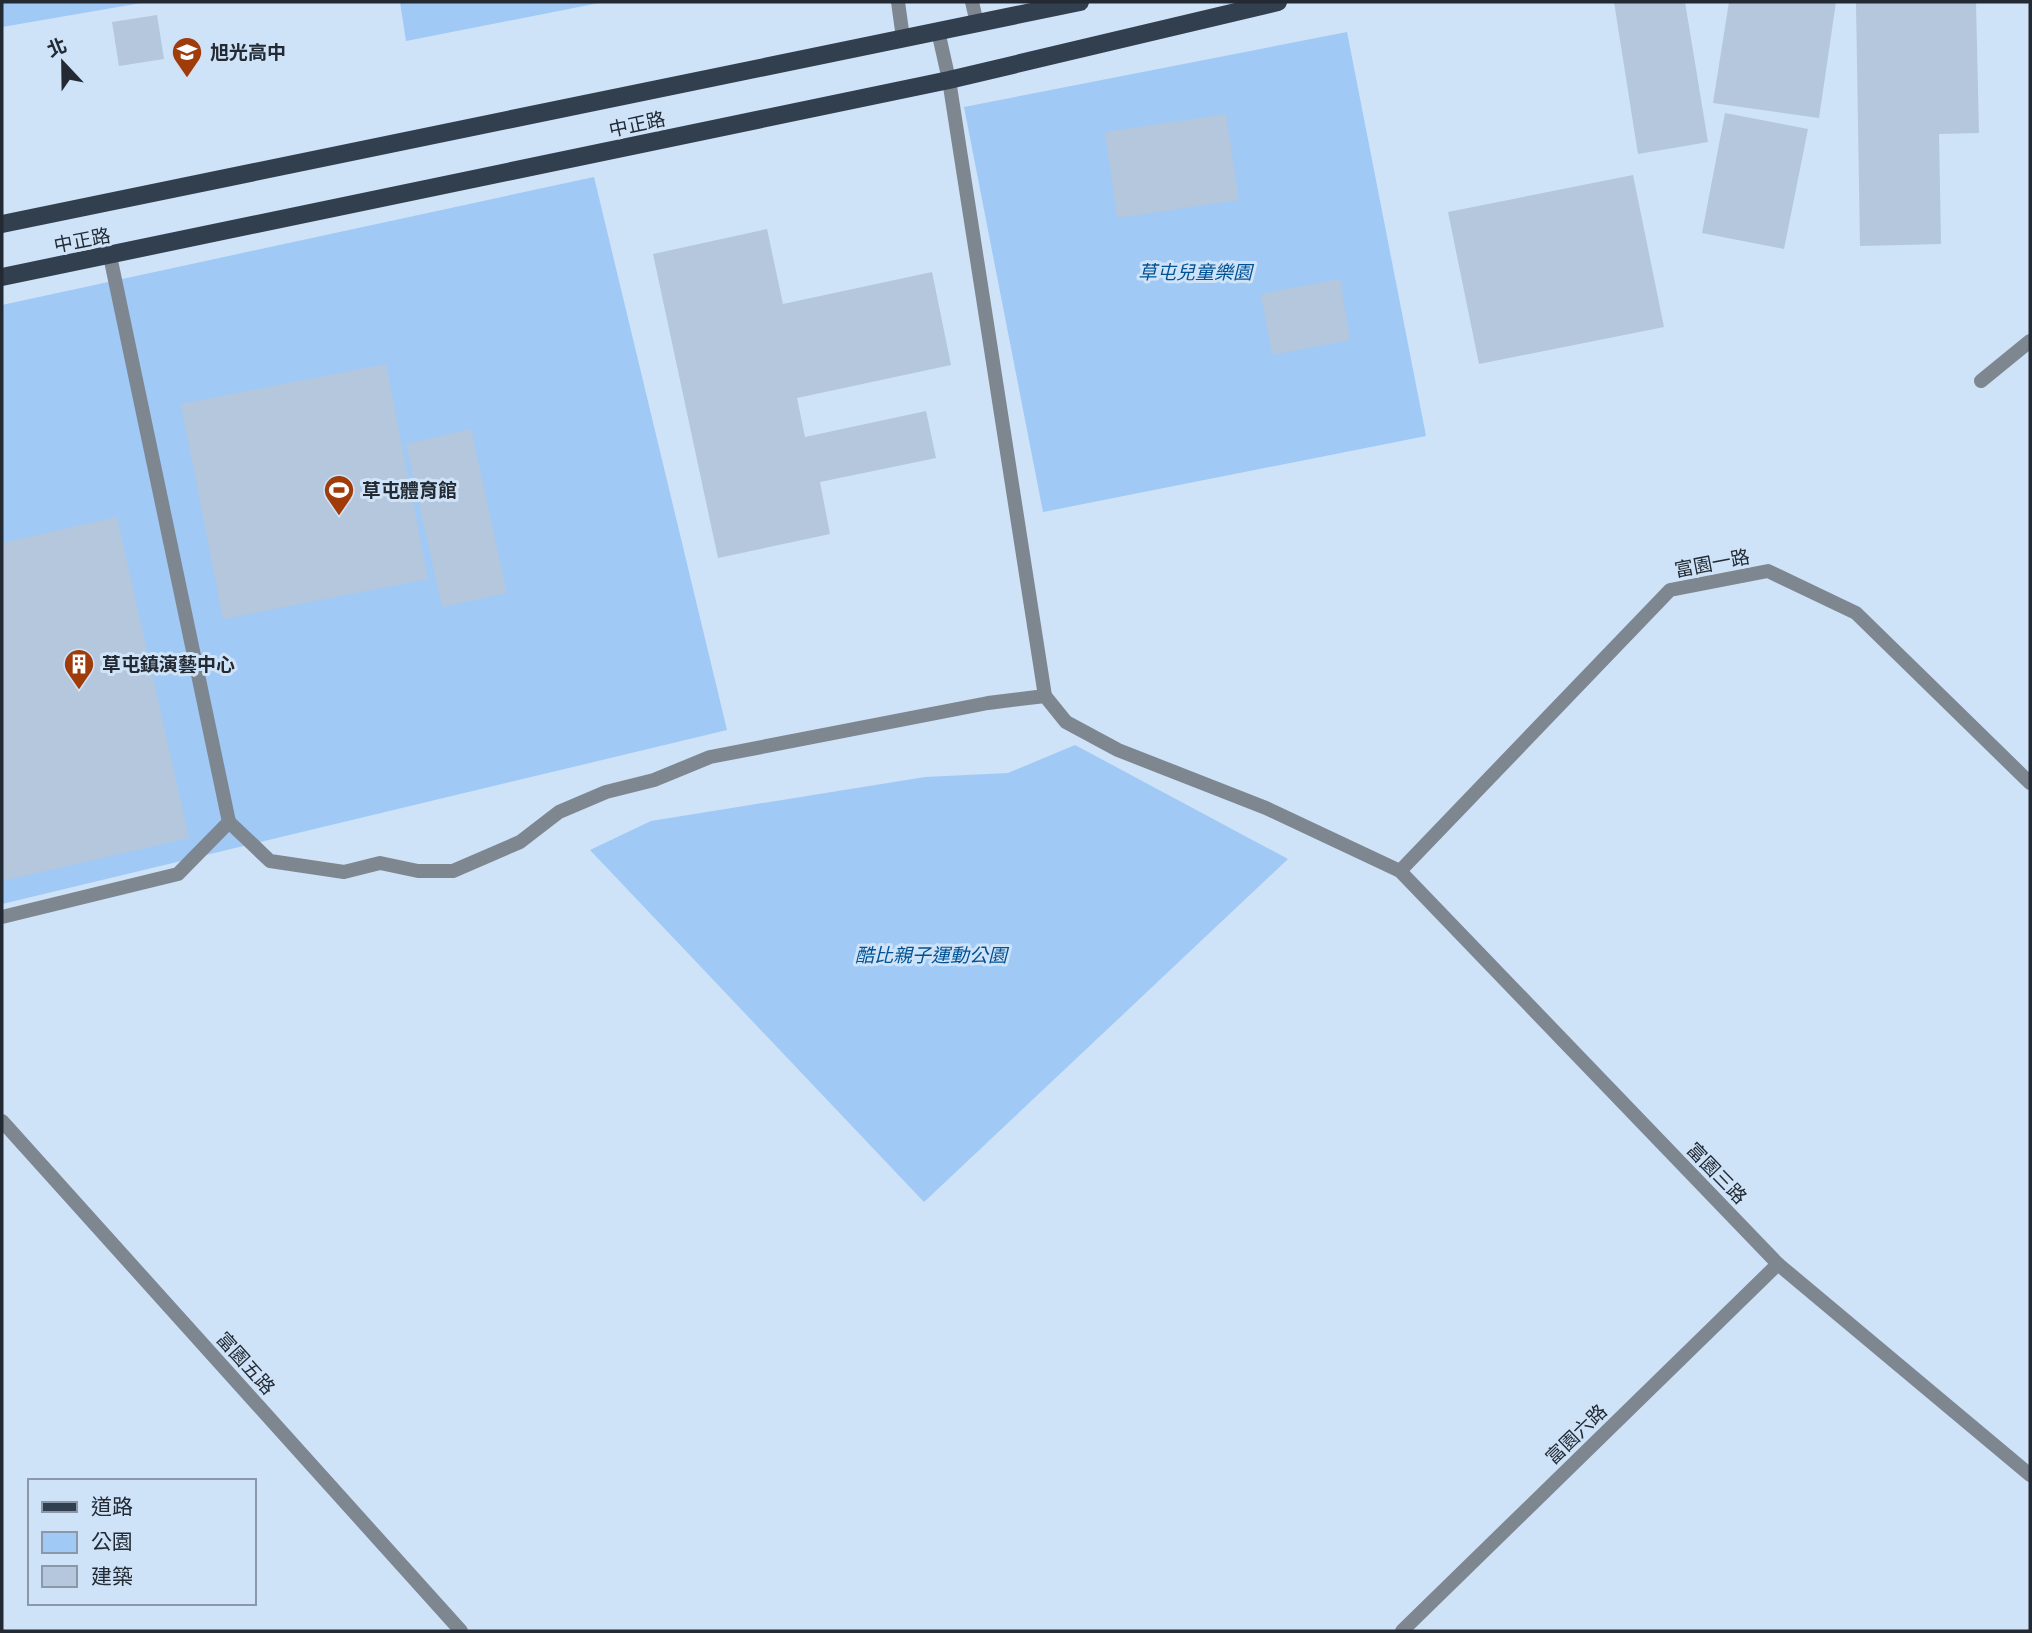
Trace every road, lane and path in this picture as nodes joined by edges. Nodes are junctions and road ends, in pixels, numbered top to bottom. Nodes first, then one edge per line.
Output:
1 (898, 2) edge
2 (972, 2) edge
3 (1080, 2) edge
4 (1278, 2) edge
5 (977, 23) junction
6 (938, 31) junction
7 (904, 38) junction
8 (949, 80) junction
9 (2, 224) edge
10 (110, 256) junction
11 (2, 277) edge
12 (2030, 341) edge
13 (1981, 381) dead end
14 (1045, 696) junction
15 (2030, 783) edge
16 (229, 822) junction
17 (1400, 872) junction
18 (2, 917) edge
19 (2, 1121) edge
20 (1778, 1264) junction
21 (2030, 1475) edge
22 (461, 1631) edge
23 (1402, 1631) edge

1 - 7 street
2 - 5 street
3 - 5 main road, 中正路
4 - 8 main road, 中正路
5 - 6 main road, 中正路
6 - 7 main road, 中正路
6 - 8 street
7 - 9 main road, 中正路
8 - 10 main road, 中正路
8 - 14 street
10 - 11 main road, 中正路
10 - 16 street
12 - 13 street
14 - 16 street
14 - 17 street
15 - 17 street, 富園一路
16 - 18 street
17 - 20 street, 富園三路
19 - 22 street, 富園五路
20 - 21 street, 富園三路
20 - 23 street, 富園六路

